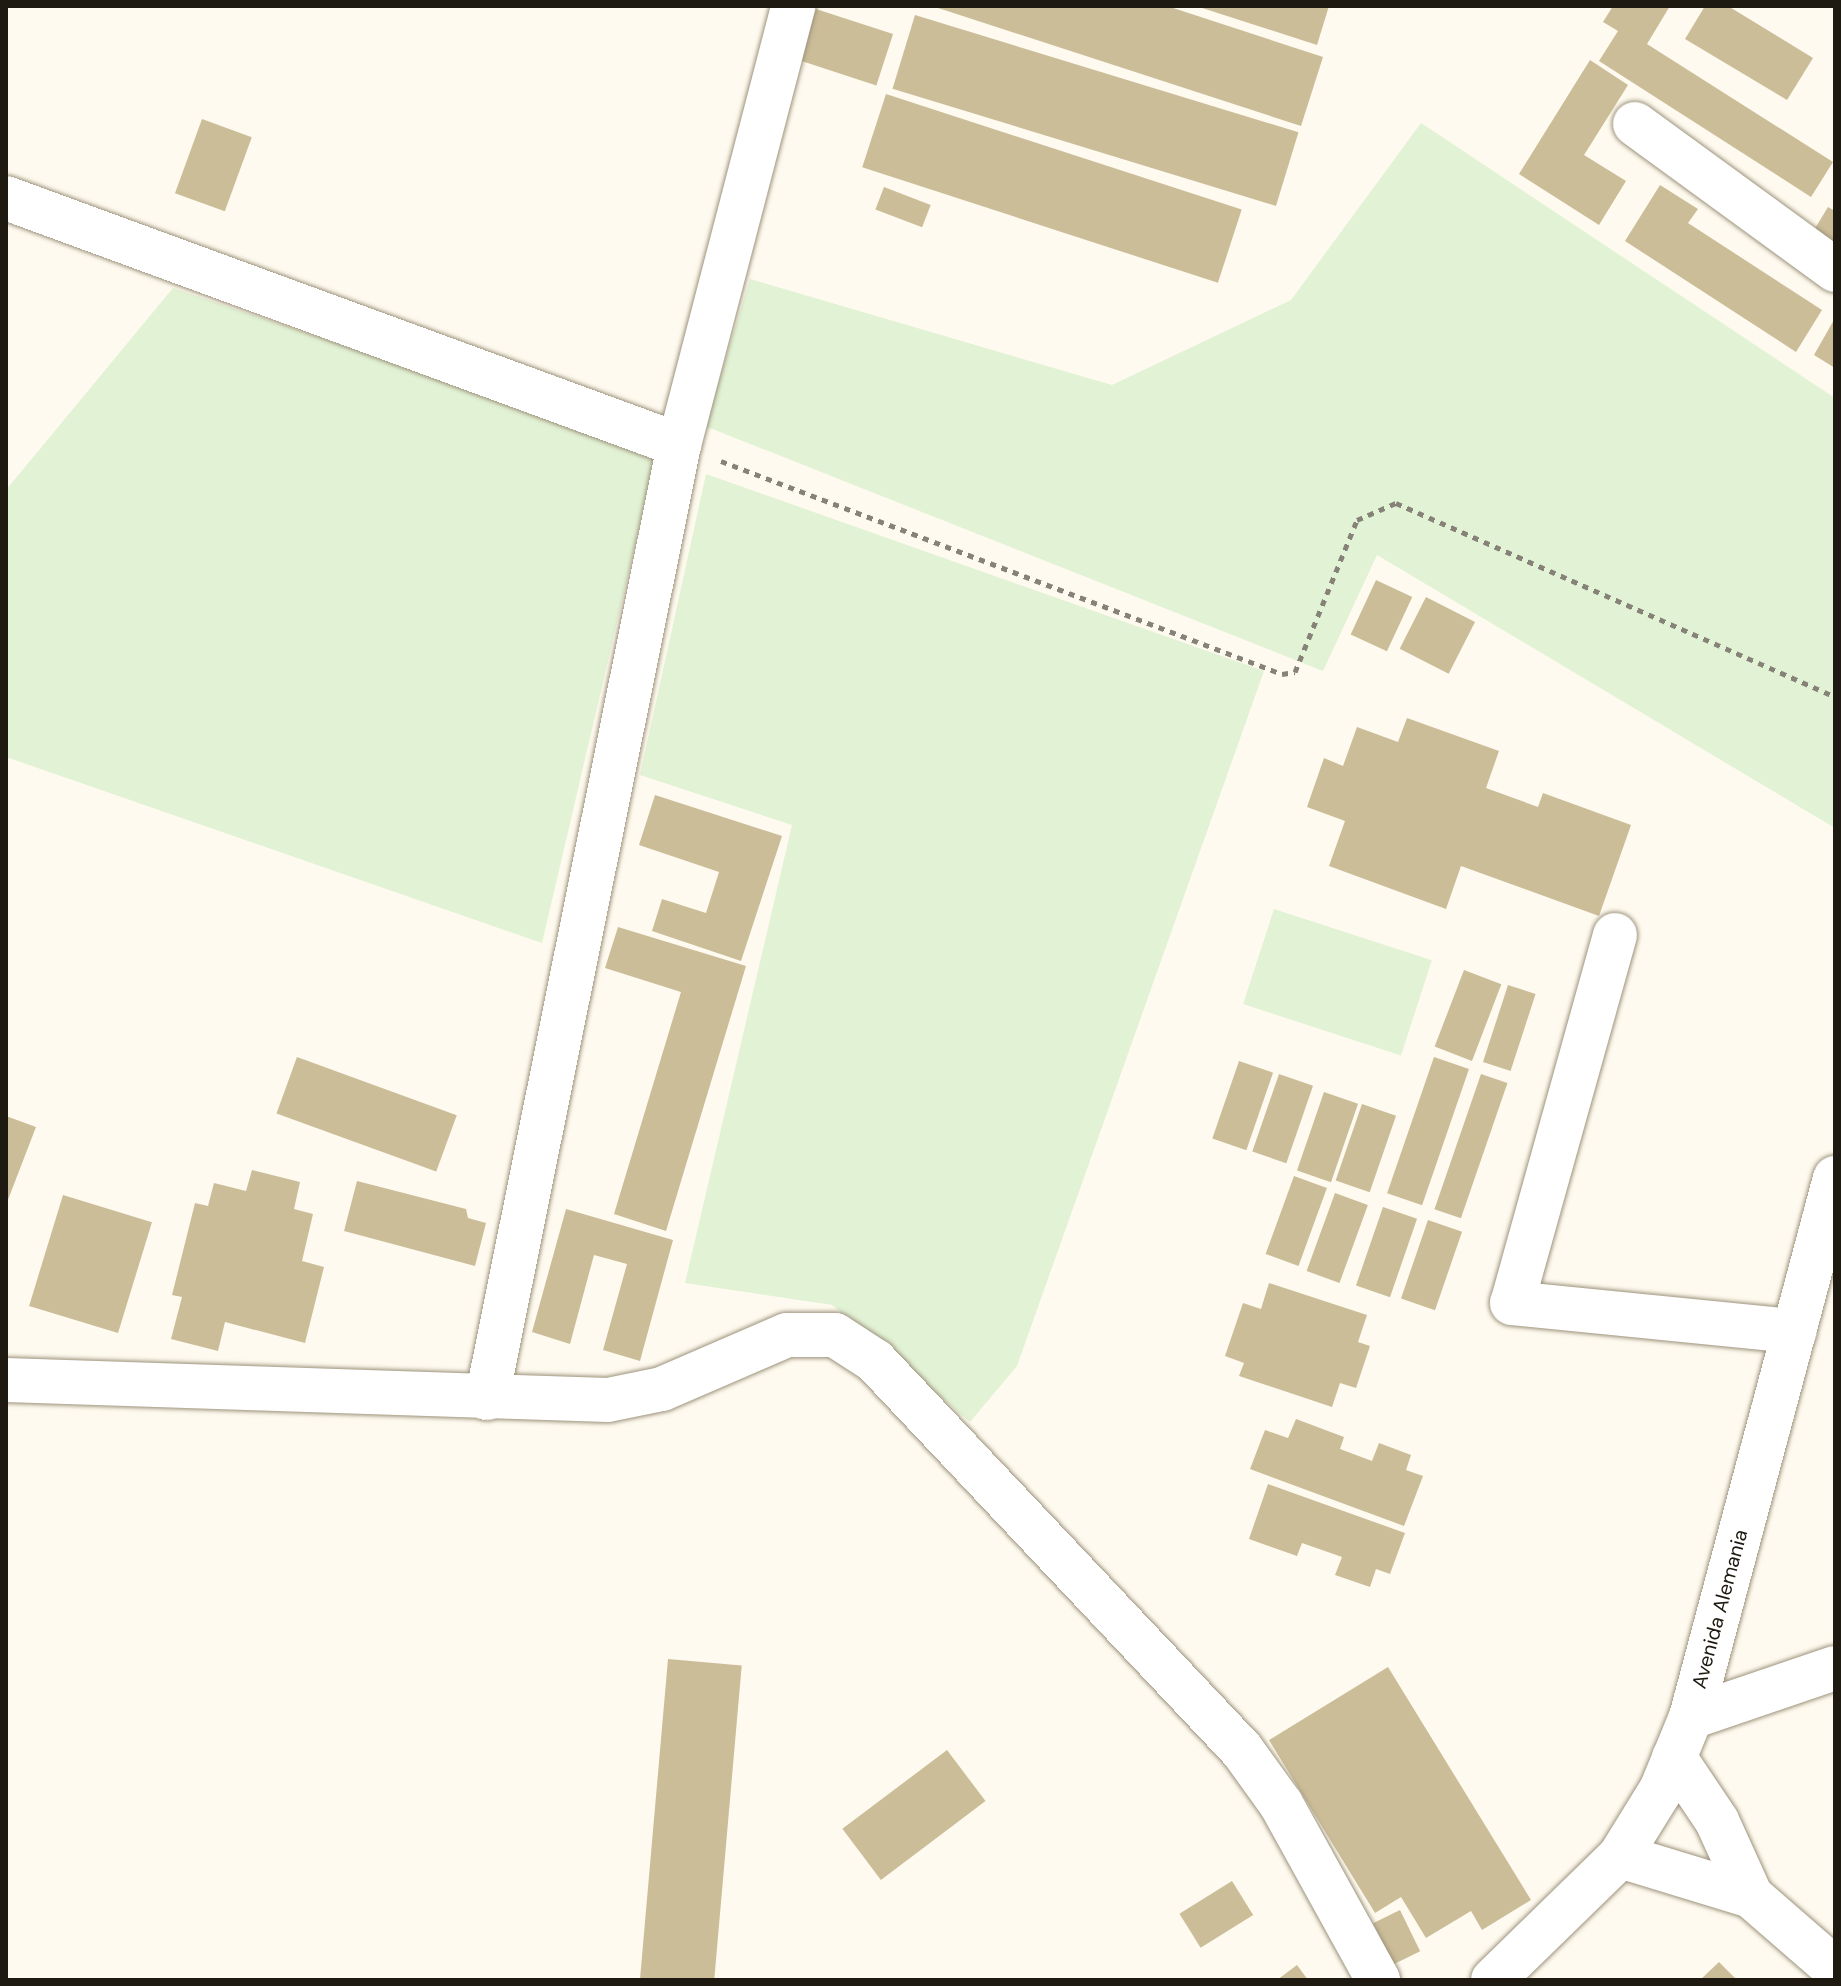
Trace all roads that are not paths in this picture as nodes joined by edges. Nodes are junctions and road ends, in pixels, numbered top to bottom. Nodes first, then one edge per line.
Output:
1 (793, 6) edge
2 (1635, 124) dead end
3 (6, 198) edge
4 (1835, 270) edge
5 (679, 445) junction
6 (1615, 935) dead end
7 (1835, 1178) edge
8 (1811, 1319) edge
9 (6, 1380) edge
10 (487, 1398) junction
11 (1835, 1668) edge
12 (1691, 1717) junction
13 (1674, 1757) junction
14 (1620, 1856) junction
15 (1751, 1896) junction
16 (1835, 1969) edge
17 (1378, 1980) edge
18 (1493, 1980) edge

1 - 5 street
2 - 4 street
3 - 5 street
5 - 10 street
6 - 8 street
7 - 8 street, Avenida Alemania
8 - 12 street, Avenida Alemania
9 - 10 street
10 - 17 street
11 - 12 street
12 - 13 street, Avenida Alemania
13 - 14 street, Avenida Alemania
13 - 15 street
14 - 15 street
14 - 18 street, Avenida Alemania
15 - 16 street

